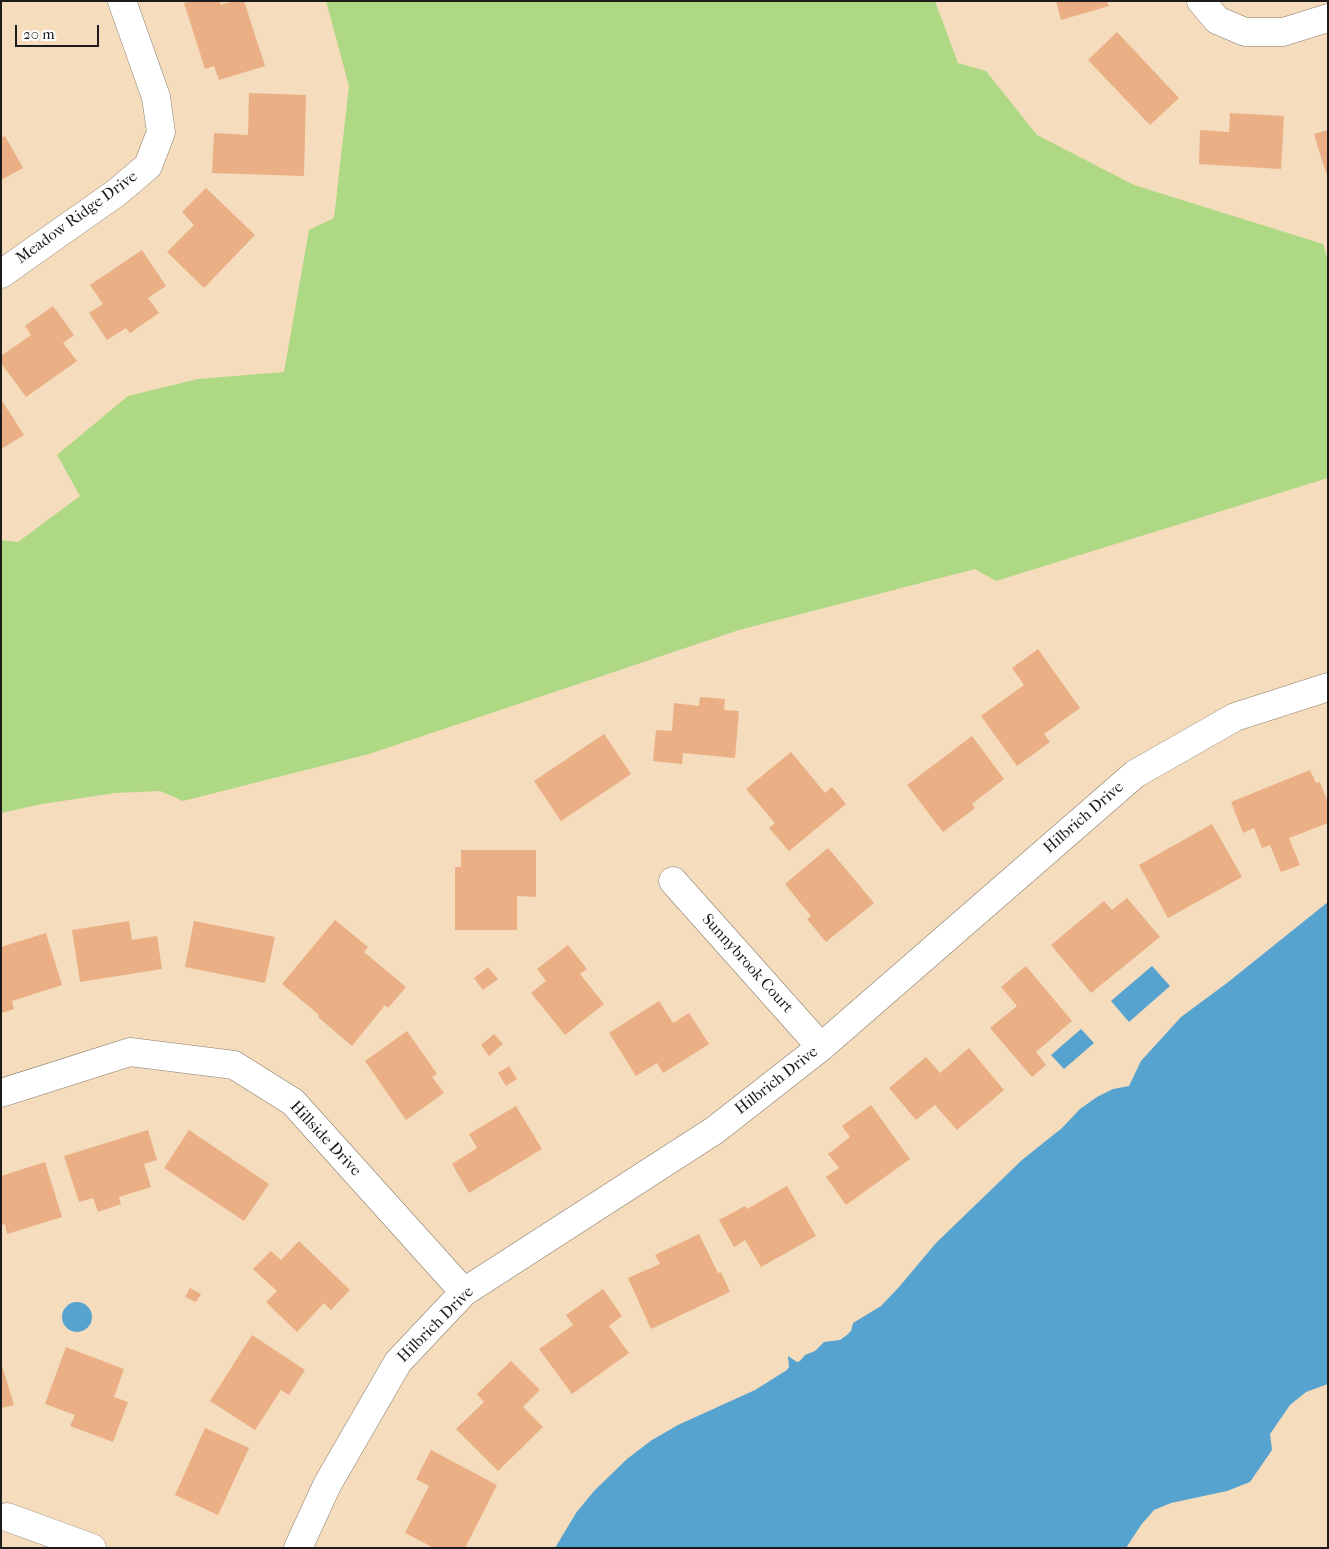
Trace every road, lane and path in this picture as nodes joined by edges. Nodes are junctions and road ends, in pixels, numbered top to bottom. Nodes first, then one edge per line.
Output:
1 (122, 1) edge
2 (1201, 1) edge
3 (1328, 18) edge
4 (1, 274) edge
5 (1328, 688) edge
6 (673, 881) dead end
7 (821, 1047) junction
8 (1, 1092) edge
9 (464, 1292) junction
10 (8, 1517) dead end
11 (92, 1548) edge
12 (298, 1548) edge

1 - 4 street, Meadow Ridge Drive
2 - 3 street
5 - 7 street, Hilbrich Drive
6 - 7 street, Sunnybrook Court
7 - 9 street, Hilbrich Drive
8 - 9 street, Hillside Drive
9 - 12 street, Hilbrich Drive
10 - 11 street

